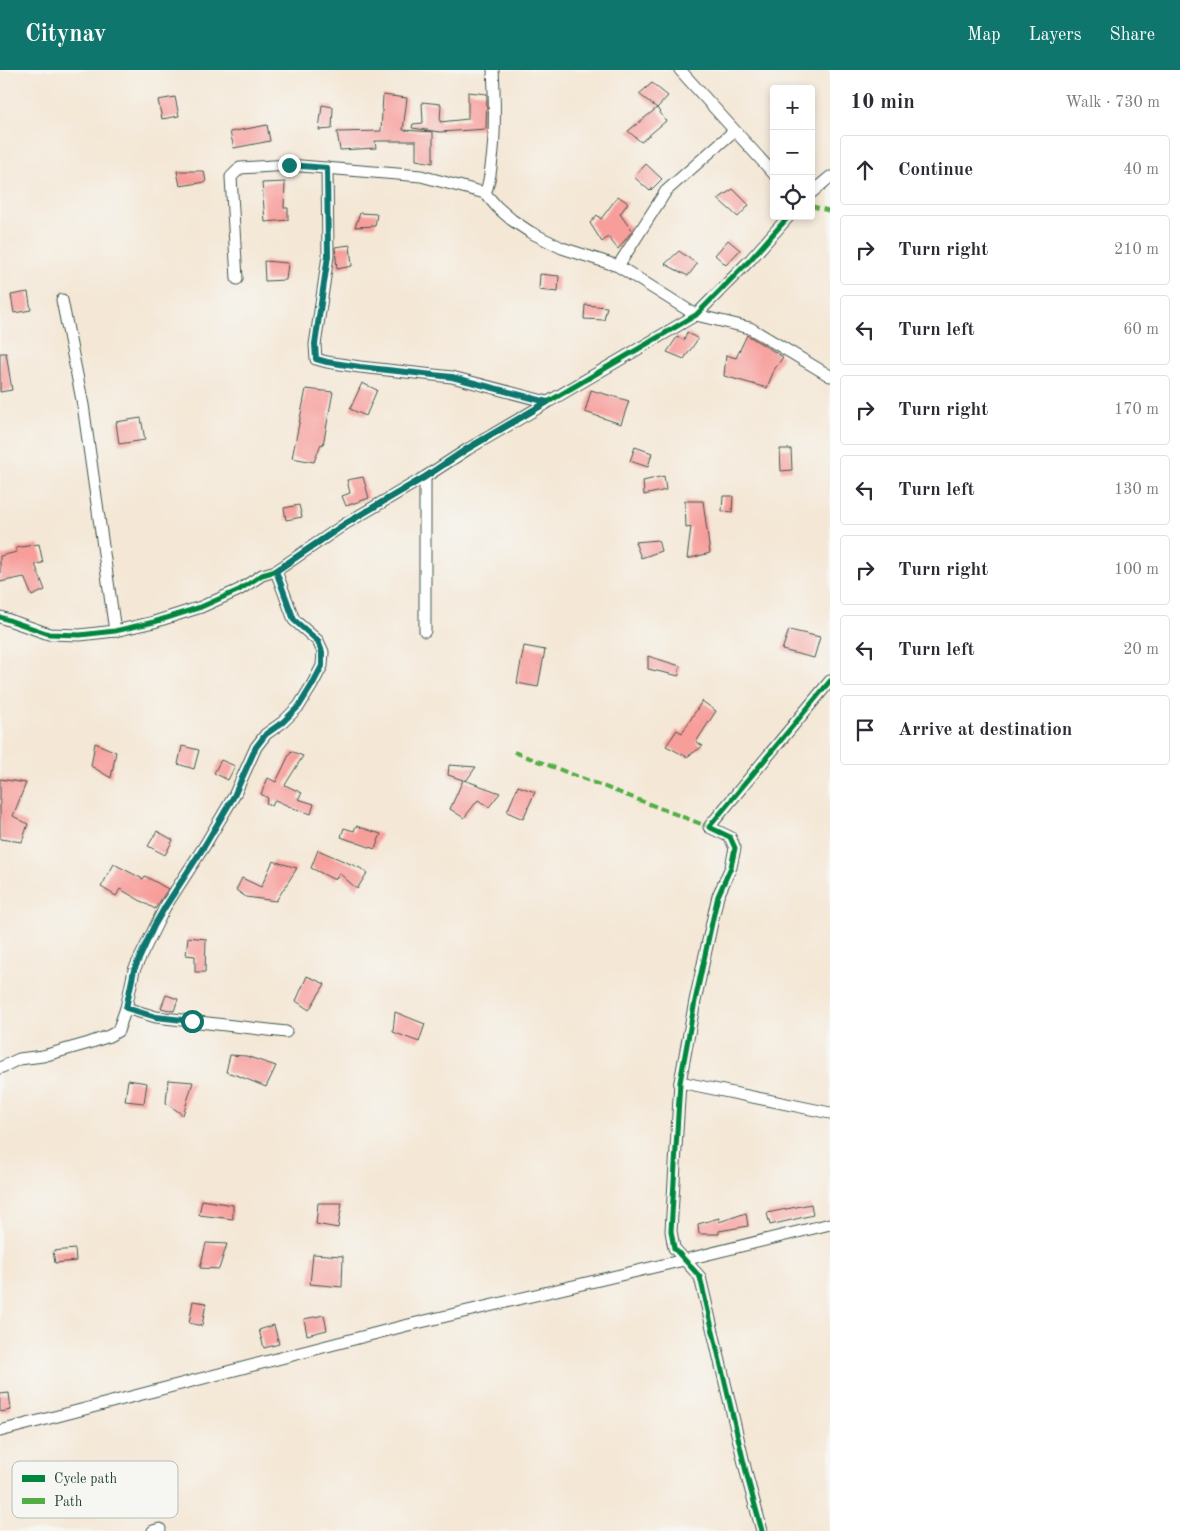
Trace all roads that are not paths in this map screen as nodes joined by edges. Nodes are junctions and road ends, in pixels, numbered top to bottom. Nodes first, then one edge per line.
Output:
1 (494, 70) edge
2 (680, 70) edge
3 (734, 130) junction
4 (327, 168) junction
5 (770, 170) edge
6 (830, 177) edge
7 (815, 190) edge
8 (485, 193) junction
9 (785, 220) edge
10 (618, 266) junction
11 (237, 279) dead end
12 (62, 300) dead end
13 (696, 315) junction
14 (830, 376) edge
15 (547, 402) junction
16 (425, 477) junction
17 (276, 571) junction
18 (0, 617) edge
19 (115, 631) junction
20 (425, 631) dead end
21 (830, 681) edge
22 (126, 1008) junction
23 (286, 1032) dead end
24 (0, 1068) edge
25 (680, 1082) junction
26 (830, 1113) edge
27 (830, 1224) edge
28 (684, 1260) junction
29 (0, 1431) edge
30 (762, 1531) edge

1 - 8 street
2 - 3 street
3 - 5 street
3 - 10 street
4 - 8 street
4 - 11 street
4 - 15 street
6 - 7 street
8 - 10 street
9 - 13 street
10 - 13 street
12 - 19 street
13 - 14 street
13 - 15 street
15 - 16 street
16 - 17 street
16 - 20 street
17 - 19 street
17 - 22 street
18 - 19 street
21 - 25 street
22 - 23 street
22 - 24 street
25 - 26 street
25 - 28 street
27 - 28 street
28 - 29 street
28 - 30 street

